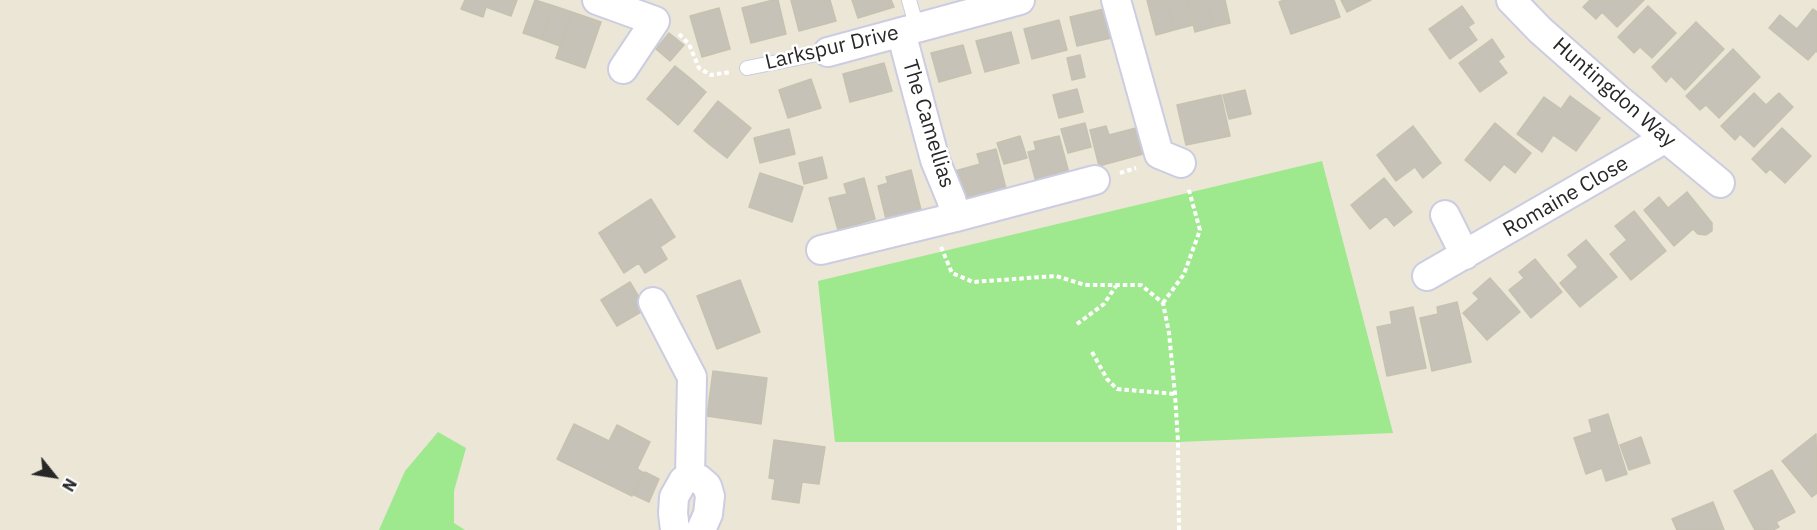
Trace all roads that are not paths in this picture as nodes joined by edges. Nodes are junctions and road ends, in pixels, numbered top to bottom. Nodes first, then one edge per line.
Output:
1 (597, 0) edge
2 (909, 0) edge
3 (1020, 0) edge
4 (1116, 0) edge
5 (1511, 0) edge
6 (909, 30) junction
7 (828, 52) joint
8 (747, 68) road end
9 (623, 69) dead end
10 (1666, 138) junction
11 (1170, 159) road end
12 (1095, 180) road end
13 (1720, 183) dead end
14 (1444, 215) dead end
15 (944, 220) junction
16 (821, 250) dead end
17 (1465, 255) junction
18 (1427, 276) dead end
19 (653, 302) dead end
20 (690, 476) junction
21 (675, 530) edge
22 (701, 530) edge

1 - 9 street
2 - 6 lane, Larkspur Drive
3 - 6 street, Larkspur Drive
4 - 11 street
5 - 10 street, Huntingdon Way
6 - 7 street, Larkspur Drive
6 - 15 street, The Camellias
7 - 8 lane, Larkspur Drive
10 - 13 street, Huntingdon Way
10 - 17 street, Romaine Close
12 - 15 street, The Camellias
14 - 17 street
15 - 16 street, The Camellias
17 - 18 street, Romaine Close
19 - 20 street
20 - 21 street
20 - 22 street

